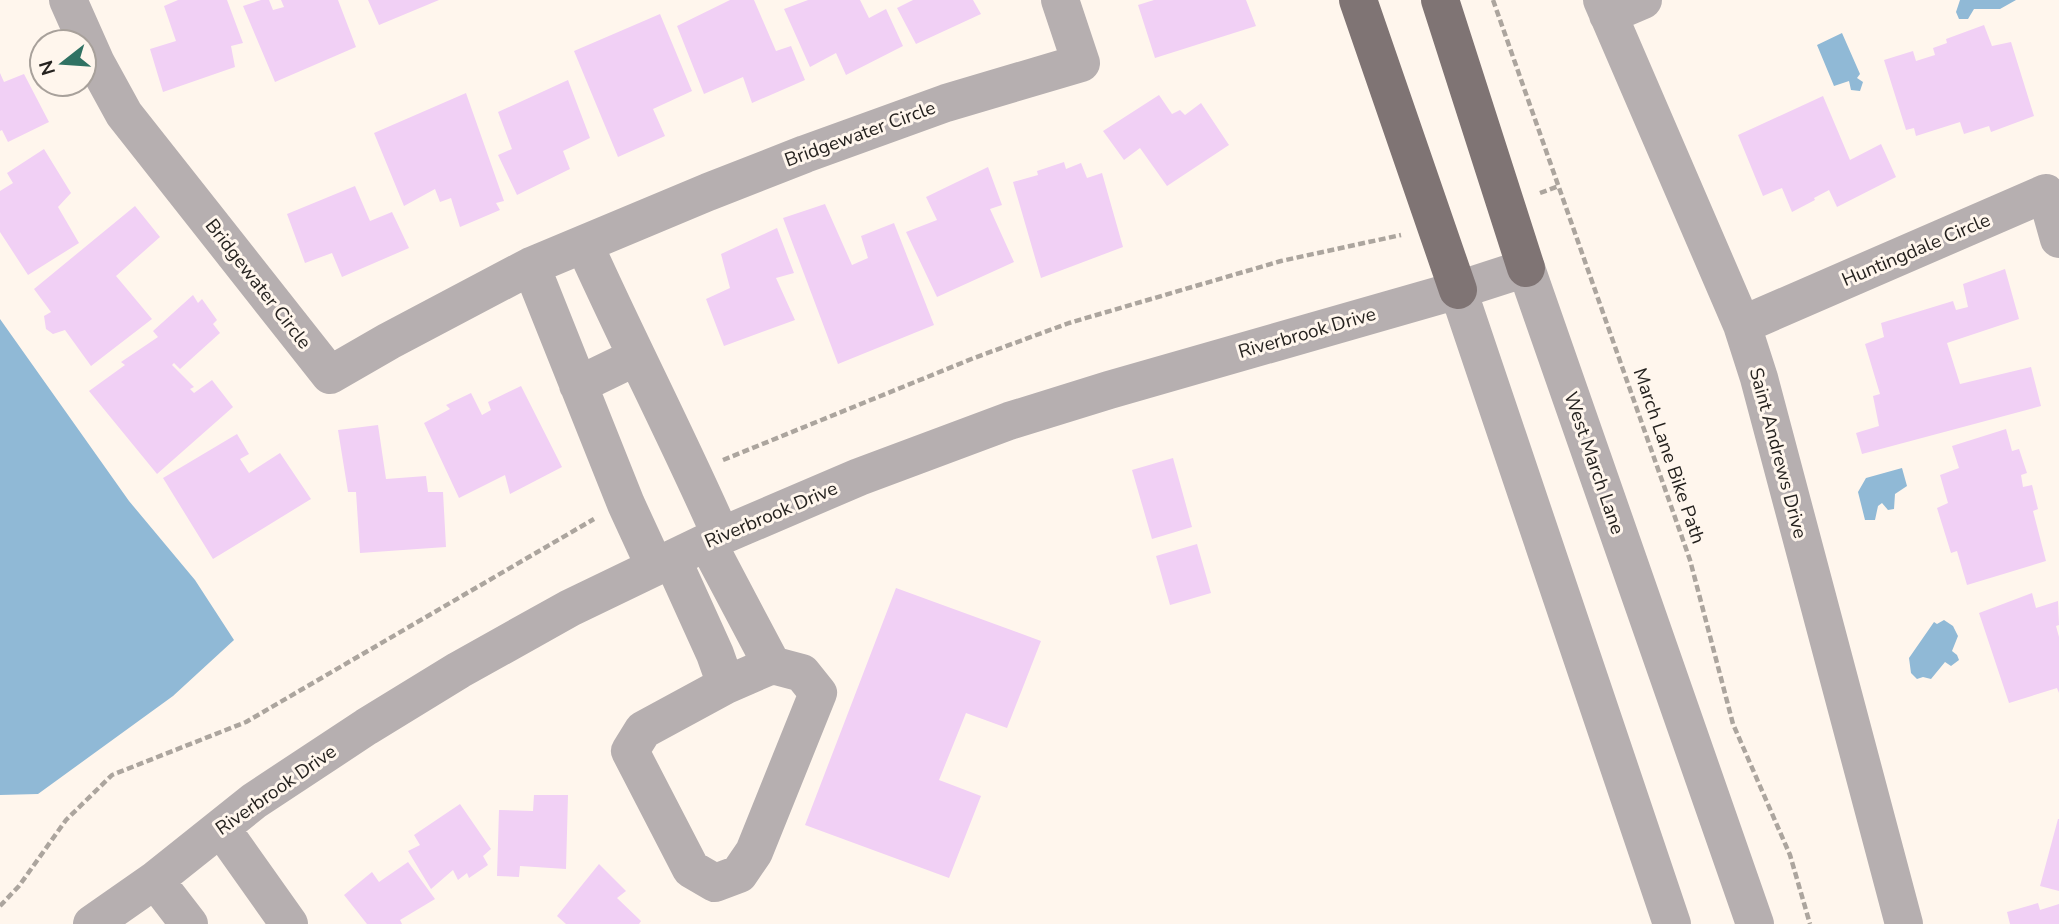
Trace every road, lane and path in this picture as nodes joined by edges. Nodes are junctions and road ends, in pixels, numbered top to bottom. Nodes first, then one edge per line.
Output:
1 (68, 0) edge
2 (1060, 0) edge
3 (1358, 0) edge
4 (1440, 0) edge
5 (1493, 0) edge
6 (1643, 0) edge
7 (1605, 7) edge
8 (2059, 239) edge
9 (583, 244) junction
10 (531, 266) junction
11 (1526, 268) junction
12 (1458, 290) junction
13 (1742, 325) junction
14 (636, 357) junction
15 (578, 385) junction
16 (714, 539) junction
17 (663, 563) junction
18 (752, 624) junction
19 (711, 645) junction
20 (772, 664) junction
21 (726, 685) junction
22 (220, 828) junction
23 (155, 880) junction
24 (92, 924) edge
25 (189, 924) edge
26 (289, 924) edge
27 (1672, 924) edge
28 (1755, 924) edge
29 (1810, 924) edge
30 (1904, 924) edge

1 - 10 street, Bridgewater Circle
2 - 9 street, Bridgewater Circle
3 - 12 main road
4 - 11 main road, West March Lane
5 - 29 path, March Lane Bike Path
6 - 7 street
7 - 13 street, Saint Andrews Drive
8 - 13 street, Huntingdale Circle
9 - 10 street, Bridgewater Circle
9 - 14 street
10 - 15 street
11 - 12 street, Riverbrook Drive
11 - 28 street, West March Lane
12 - 16 street, Riverbrook Drive
12 - 27 street
13 - 30 street, Saint Andrews Drive
14 - 15 street
14 - 16 street
15 - 17 street
16 - 17 street, Riverbrook Drive
16 - 18 street
17 - 19 street
17 - 22 street, Riverbrook Drive
18 - 19 street
18 - 20 street
19 - 21 street
20 - 21 street
20 - 21 street
22 - 23 street, Riverbrook Drive
22 - 26 street
23 - 24 street, Riverbrook Drive
23 - 25 street

